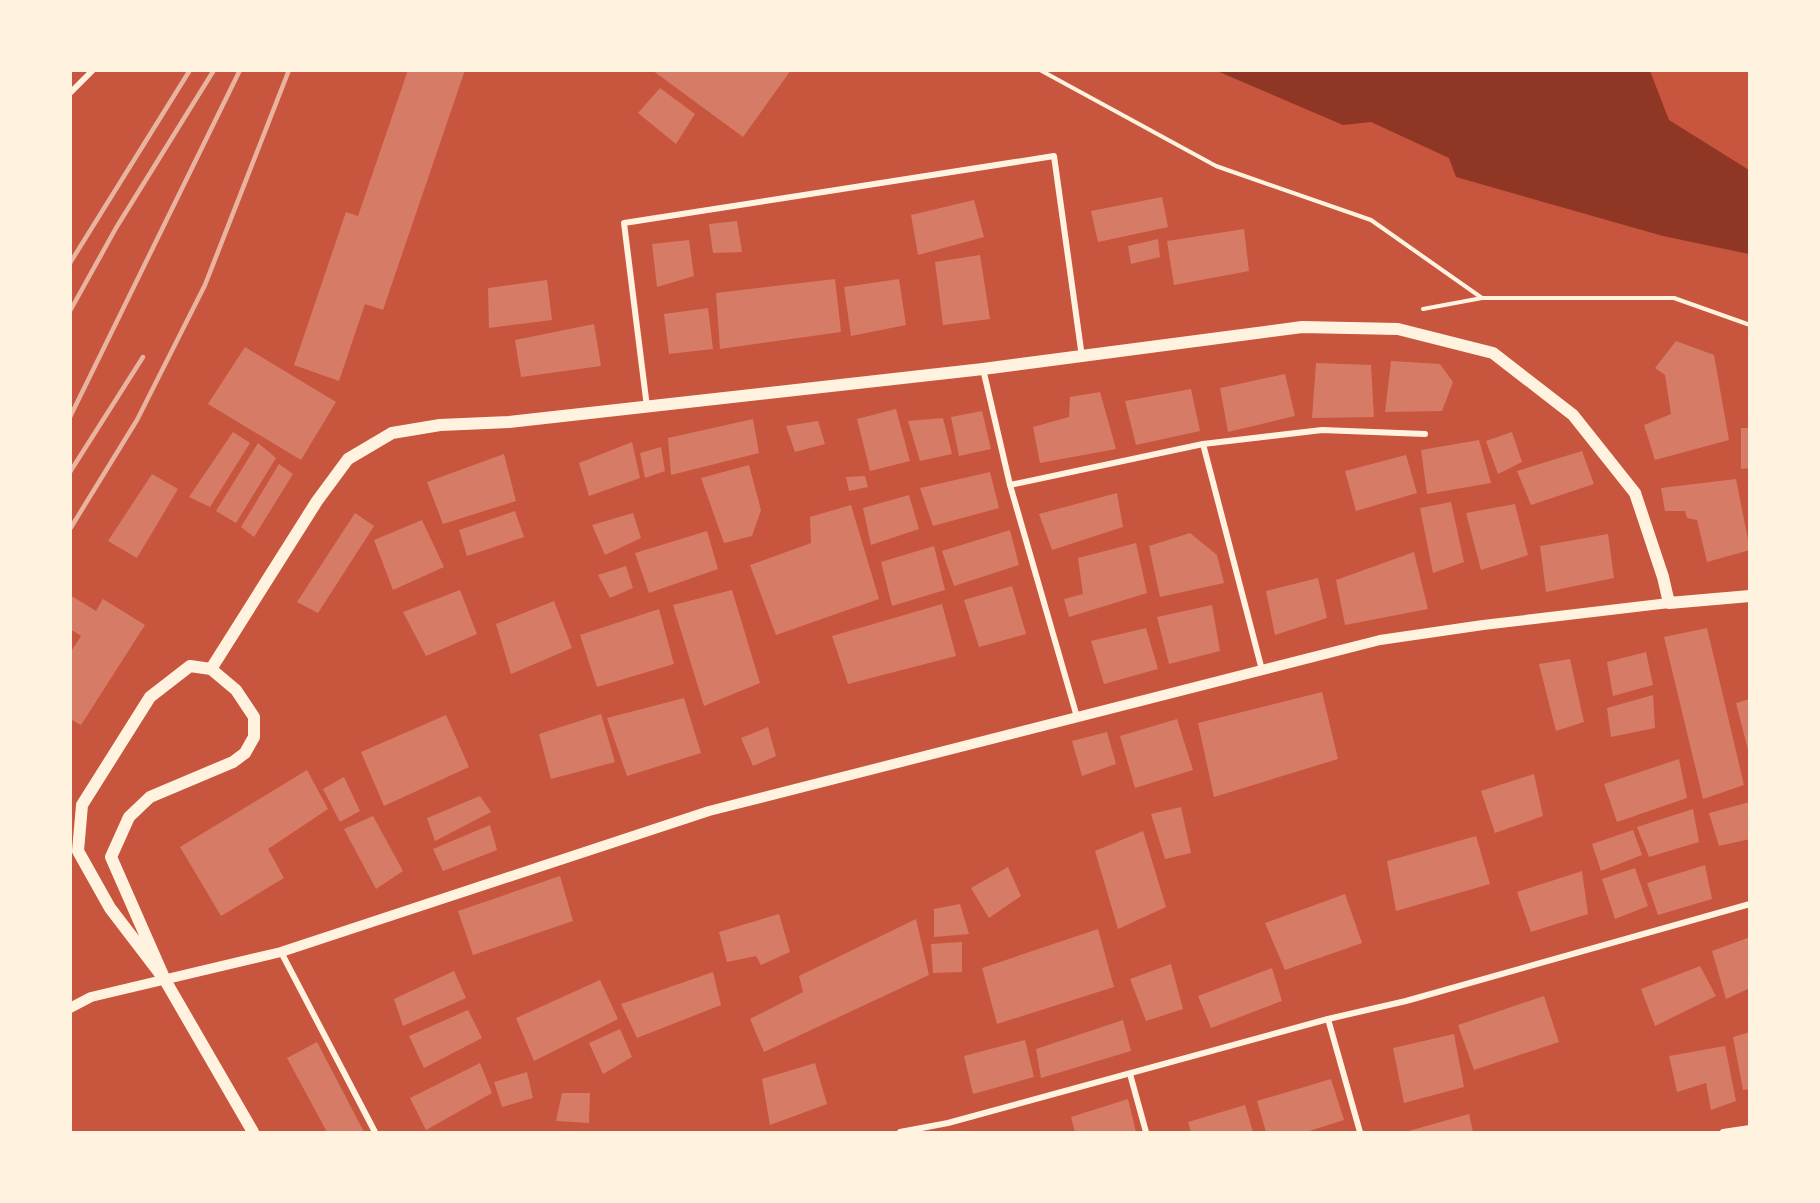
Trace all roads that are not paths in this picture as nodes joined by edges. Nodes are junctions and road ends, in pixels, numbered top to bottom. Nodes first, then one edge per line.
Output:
1 (93, 70) edge
2 (70, 93) edge
3 (1082, 357) junction
4 (983, 369) junction
5 (647, 407) junction
6 (1425, 434) dead end
7 (1203, 444) junction
8 (1010, 485) junction
9 (1749, 596) edge
10 (1669, 603) junction
11 (211, 669) junction
12 (1262, 670) junction
13 (1077, 717) junction
14 (1749, 904) edge
15 (281, 952) junction
16 (165, 980) junction
17 (70, 1008) edge
18 (1328, 1019) junction
19 (1130, 1074) junction
20 (1749, 1128) edge
21 (253, 1132) edge
22 (375, 1132) edge
23 (900, 1132) edge
24 (1146, 1132) edge
25 (1360, 1132) edge
26 (1723, 1132) edge

1 - 2 street
3 - 4 main road
3 - 5 street
3 - 10 main road
4 - 5 main road
4 - 8 street
5 - 11 main road
6 - 7 street
7 - 8 street
7 - 12 street
8 - 13 street
9 - 10 main road
10 - 12 street
11 - 16 main road
11 - 16 main road
12 - 13 street
13 - 15 street
14 - 18 street
15 - 16 street
15 - 22 street
16 - 17 street
16 - 21 main road
18 - 19 street
18 - 25 street
19 - 23 street
19 - 24 street
20 - 26 street

